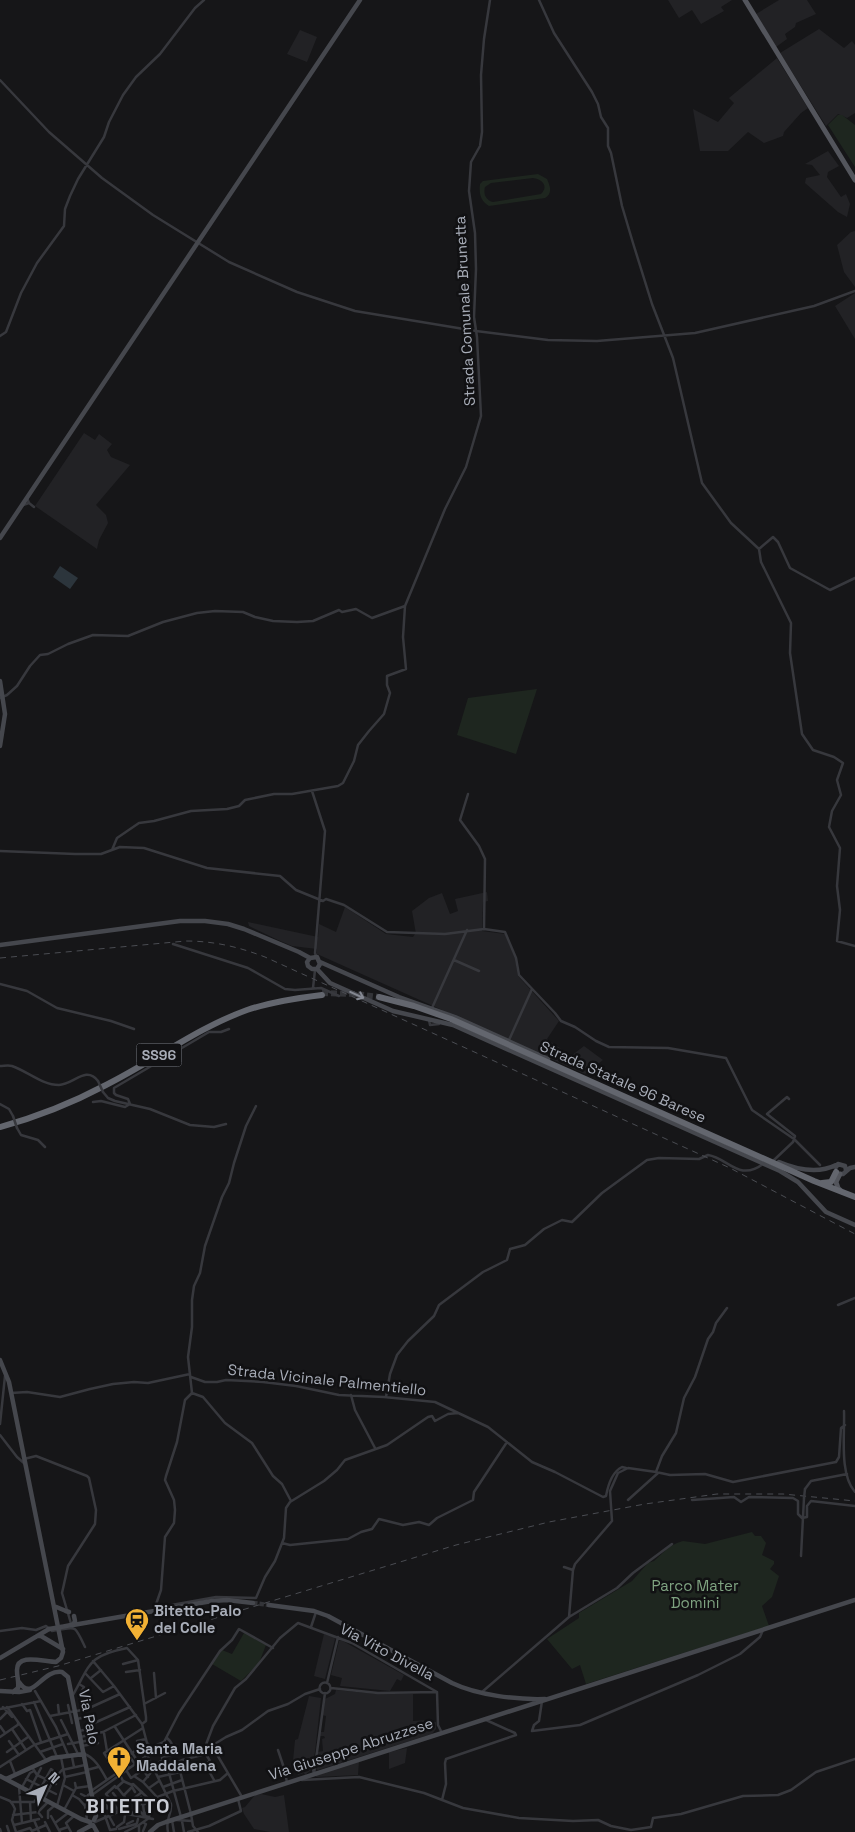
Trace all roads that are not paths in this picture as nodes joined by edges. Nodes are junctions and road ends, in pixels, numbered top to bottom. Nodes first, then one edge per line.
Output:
1 (204, 0) edge
2 (360, 0) edge
3 (490, 0) edge
4 (539, 0) edge
5 (746, 2) edge
6 (0, 80) edge
7 (88, 165) junction
8 (855, 180) edge
9 (198, 242) junction
10 (855, 291) edge
11 (476, 331) junction
12 (0, 336) edge
13 (664, 336) junction
14 (27, 497) junction
15 (28, 503) junction
16 (22, 505) junction
17 (34, 507) dead end
18 (0, 538) edge
19 (759, 549) junction
20 (855, 578) edge
21 (405, 606) junction
22 (0, 681) edge
23 (1, 697) edge
24 (0, 746) edge
25 (312, 791) junction
26 (468, 794) dead end
27 (112, 850) junction
28 (0, 851) edge
29 (320, 900) junction
30 (484, 929) junction
31 (467, 930) junction
32 (173, 944) dead end
33 (0, 945) edge
34 (855, 946) edge
35 (454, 960) junction
36 (315, 962) junction
37 (479, 971) dead end
38 (0, 984) edge
39 (313, 988) junction
40 (532, 989) junction
41 (322, 994) tunnel mouth
42 (339, 996) dead end
43 (432, 1008) junction
44 (229, 1028) dead end
45 (134, 1029) dead end
46 (509, 1041) junction
47 (0, 1066) edge
48 (789, 1099) dead end
49 (93, 1102) dead end
50 (0, 1104) edge
51 (130, 1104) junction
52 (256, 1106) dead end
53 (226, 1124) dead end
54 (0, 1126) edge
55 (794, 1139) junction
56 (45, 1148) dead end
57 (779, 1156) junction
58 (774, 1160) junction
59 (780, 1162) junction
60 (760, 1164) junction
61 (820, 1165) dead end
62 (855, 1166) edge
63 (845, 1167) junction
64 (836, 1170) junction
65 (814, 1181) junction
66 (855, 1198) edge
67 (855, 1225) edge
68 (855, 1298) edge
69 (838, 1305) dead end
70 (728, 1308) dead end
71 (0, 1360) edge
72 (5, 1376) dead end
73 (190, 1376) junction
74 (11, 1393) junction
75 (192, 1393) junction
76 (351, 1395) junction
77 (386, 1397) junction
78 (844, 1411) dead end
79 (459, 1413) junction
80 (0, 1424) edge
81 (845, 1425) junction
82 (0, 1435) edge
83 (507, 1442) junction
84 (376, 1448) junction
85 (26, 1460) junction
86 (626, 1468) junction
87 (656, 1472) junction
88 (847, 1474) junction
89 (855, 1492) edge
90 (628, 1500) dead end
91 (692, 1500) dead end
92 (291, 1501) junction
93 (855, 1506) edge
94 (802, 1518) junction
95 (282, 1542) junction
96 (672, 1544) dead end
97 (801, 1556) dead end
98 (564, 1567) dead end
99 (573, 1570) junction
100 (855, 1600) edge
101 (253, 1603) tunnel mouth
102 (269, 1605) tunnel mouth
103 (55, 1608) junction
104 (154, 1610) junction
105 (316, 1611) junction
106 (65, 1612) junction
107 (74, 1616) junction
108 (569, 1617) junction
109 (57, 1618) junction
110 (85, 1622) junction
111 (72, 1626) junction
112 (311, 1627) junction
113 (60, 1628) junction
114 (47, 1630) junction
115 (763, 1630) junction
116 (0, 1631) edge
117 (36, 1636) junction
118 (338, 1637) junction
119 (45, 1639) junction
120 (59, 1645) junction
121 (85, 1647) dead end
122 (273, 1648) junction
123 (0, 1658) edge
124 (93, 1660) junction
125 (139, 1661) junction
126 (123, 1664) dead end
127 (101, 1670) junction
128 (140, 1670) junction
129 (126, 1672) dead end
130 (85, 1673) junction
131 (154, 1673) dead end
132 (91, 1678) junction
133 (327, 1683) junction
134 (79, 1684) junction
135 (114, 1686) junction
136 (428, 1686) junction
137 (18, 1688) junction
138 (331, 1688) junction
139 (34, 1690) junction
140 (320, 1690) junction
141 (0, 1691) edge
142 (428, 1692) junction
143 (437, 1692) junction
144 (482, 1692) junction
145 (165, 1693) dead end
146 (324, 1693) junction
147 (80, 1694) dead end
148 (120, 1694) junction
149 (492, 1694) junction
150 (72, 1696) junction
151 (552, 1697) junction
152 (156, 1698) junction
153 (520, 1698) junction
154 (531, 1698) junction
155 (41, 1701) junction
156 (542, 1701) junction
157 (34, 1702) junction
158 (22, 1704) junction
159 (144, 1704) junction
160 (58, 1705) dead end
161 (68, 1705) dead end
162 (130, 1707) junction
163 (522, 1707) junction
164 (3, 1708) edge
165 (7, 1712) junction
166 (48, 1712) junction
167 (75, 1712) junction
168 (70, 1713) junction
169 (59, 1714) junction
170 (136, 1715) junction
171 (39, 1716) junction
172 (50, 1716) junction
173 (0, 1719) edge
174 (77, 1719) junction
175 (485, 1719) junction
176 (61, 1720) dead end
177 (72, 1723) dead end
178 (19, 1724) junction
179 (92, 1724) junction
180 (142, 1724) junction
181 (0, 1726) edge
182 (114, 1726) junction
183 (94, 1728) junction
184 (143, 1728) junction
185 (12, 1729) junction
186 (439, 1730) junction
187 (104, 1732) junction
188 (5, 1733) junction
189 (68, 1734) junction
190 (95, 1734) junction
191 (89, 1735) junction
192 (60, 1736) junction
193 (0, 1737) edge
194 (28, 1737) junction
195 (167, 1738) junction
196 (49, 1739) junction
197 (81, 1739) junction
198 (97, 1739) dead end
199 (90, 1740) junction
200 (10, 1741) dead end
201 (124, 1741) junction
202 (147, 1741) junction
203 (21, 1742) junction
204 (41, 1742) junction
205 (137, 1742) dead end
206 (73, 1743) junction
207 (98, 1743) dead end
208 (63, 1744) junction
209 (68, 1744) dead end
210 (34, 1745) junction
211 (115, 1746) junction
212 (212, 1746) junction
213 (13, 1747) junction
214 (152, 1747) junction
215 (53, 1748) junction
216 (26, 1750) junction
217 (205, 1750) junction
218 (278, 1750) dead end
219 (107, 1751) junction
220 (160, 1751) junction
221 (7, 1752) dead end
222 (40, 1752) junction
223 (126, 1752) dead end
224 (150, 1752) junction
225 (178, 1752) dead end
226 (132, 1753) junction
227 (78, 1754) junction
228 (84, 1754) junction
229 (19, 1755) junction
230 (70, 1755) junction
231 (128, 1755) junction
232 (147, 1755) junction
233 (59, 1756) junction
234 (207, 1756) dead end
235 (123, 1759) junction
236 (855, 1759) edge
237 (46, 1760) junction
238 (131, 1760) junction
239 (164, 1760) junction
240 (10, 1761) junction
241 (138, 1762) junction
242 (126, 1763) junction
243 (178, 1763) junction
244 (134, 1764) junction
245 (32, 1766) junction
246 (100, 1767) junction
247 (152, 1767) junction
248 (0, 1768) edge
249 (41, 1768) dead end
250 (64, 1769) junction
251 (87, 1769) junction
252 (128, 1769) junction
253 (75, 1770) junction
254 (143, 1770) junction
255 (34, 1771) junction
256 (180, 1772) junction
257 (314, 1772) junction
258 (15, 1774) junction
259 (119, 1774) junction
260 (228, 1774) junction
261 (37, 1775) junction
262 (57, 1775) junction
263 (73, 1775) junction
264 (169, 1775) junction
265 (0, 1776) edge
266 (134, 1776) junction
267 (65, 1777) junction
268 (148, 1777) junction
269 (6, 1779) junction
270 (26, 1779) junction
271 (45, 1779) junction
272 (158, 1779) junction
273 (98, 1780) dead end
274 (106, 1780) junction
275 (182, 1780) junction
276 (296, 1780) junction
277 (124, 1781) junction
278 (214, 1781) junction
279 (0, 1782) edge
280 (33, 1782) junction
281 (143, 1782) junction
282 (54, 1783) junction
283 (75, 1783) dead end
284 (286, 1783) junction
285 (171, 1784) junction
286 (63, 1785) junction
287 (103, 1785) junction
288 (41, 1786) junction
289 (20, 1787) junction
290 (163, 1787) junction
291 (118, 1788) junction
292 (149, 1788) junction
293 (184, 1788) junction
294 (89, 1789) junction
295 (48, 1790) junction
296 (75, 1790) junction
297 (29, 1791) junction
298 (173, 1791) junction
299 (56, 1794) dead end
300 (81, 1794) dead end
301 (105, 1794) junction
302 (166, 1794) junction
303 (72, 1795) junction
304 (37, 1796) junction
305 (0, 1797) edge
306 (240, 1798) junction
307 (98, 1799) dead end
308 (46, 1800) junction
309 (442, 1800) junction
310 (12, 1802) junction
311 (21, 1802) junction
312 (30, 1802) junction
313 (108, 1802) junction
314 (137, 1802) junction
315 (176, 1802) junction
316 (170, 1804) junction
317 (56, 1805) junction
318 (85, 1806) junction
319 (107, 1809) junction
320 (38, 1812) junction
321 (117, 1812) junction
322 (30, 1813) junction
323 (22, 1814) junction
324 (66, 1814) junction
325 (124, 1814) junction
326 (191, 1814) junction
327 (13, 1815) junction
328 (75, 1815) junction
329 (110, 1815) junction
330 (105, 1818) junction
331 (150, 1819) junction
332 (181, 1819) junction
333 (32, 1820) junction
334 (173, 1820) junction
335 (133, 1821) dead end
336 (192, 1821) junction
337 (92, 1822) junction
338 (22, 1823) junction
339 (55, 1823) junction
340 (144, 1823) junction
341 (125, 1824) junction
342 (14, 1825) junction
343 (7, 1826) dead end
344 (68, 1826) junction
345 (159, 1826) edge
346 (118, 1829) edge
347 (39, 1830) edge
348 (17, 1831) edge
349 (60, 1831) edge
350 (197, 1831) edge
351 (9, 1832) edge
352 (50, 1832) edge
353 (71, 1832) edge
354 (79, 1832) edge
355 (97, 1832) edge
356 (141, 1832) edge
357 (150, 1832) edge
358 (159, 1832) edge
359 (168, 1832) edge
360 (174, 1832) edge
361 (184, 1832) edge
362 (188, 1832) edge

1 - 7 street
2 - 9 main road
3 - 11 street, Strada Comunale Brunetta
4 - 13 street
5 - 8 main road
6 - 7 street
7 - 9 street
7 - 12 street
9 - 11 street
9 - 14 main road
10 - 13 street
11 - 13 street
11 - 21 street, Strada Comunale Brunetta
13 - 19 street
14 - 15 street
14 - 16 main road
15 - 16 street
15 - 17 street
16 - 18 main road
19 - 20 street
19 - 34 street
21 - 23 street
21 - 25 street, Strada Comunale Brunetta
22 - 23 main road
23 - 24 main road
25 - 27 street, Strada Comunale Brunetta
25 - 29 street
26 - 30 street
27 - 28 street
27 - 29 street
29 - 31 street
29 - 36 street
30 - 31 street
30 - 40 street
31 - 35 street
32 - 39 street
33 - 36 main road
35 - 37 street
35 - 43 street
36 - 39 street
36 - 43 main road
36 -> 60 main road
38 - 45 street
39 - 42 street
40 - 46 street
40 - 55 street
41 - 54 highway, SS96
43 - 46 main road
44 - 51 street
46 - 58 main road
47 - 51 street, bridge
48 - 55 street
49 - 51 street
50 - 56 street, bridge
51 - 53 street
52 - 73 street
55 - 57 street
55 - 61 street
57 - 58 street
57 - 59 street
58 - 59 main road
59 - 64 main road
60 - 67 main road
60 - 77 street
62 - 63 main road
63 - 64 main road
63 - 64 main road
64 - 65 highway
64 - 66 main road
65 - 66 highway, Strada Statale 96 Barese
65 - 66 highway, Strada Statale 96 Barese
68 - 69 street
70 - 87 street
71 - 74 main road
72 - 80 street
73 - 74 street
73 - 75 street
73 - 76 street, Strada Vicinale Palmentiello
74 - 85 main road
75 - 92 street
75 - 104 street
76 - 77 street, Strada Vicinale Palmentiello
76 - 84 street
77 - 79 street, Strada Vicinale Palmentiello
78 - 81 street
79 - 83 street, Strada Vicinale Palmentiello
79 - 84 street
81 - 87 street
81 - 88 street
82 - 85 street
83 - 86 street, Strada Vicinale Palmentiello
83 - 95 street
84 - 92 street
85 - 103 main road
85 - 111 street
86 - 87 street
86 - 99 street
87 - 90 street
88 - 89 street
88 - 94 street, bridge
91 - 94 street
92 - 95 street
93 - 94 street
94 - 97 street
95 - 104 street
96 - 108 street
98 - 99 street
99 - 108 street
100 - 115 main road
101 - 104 main road
102 - 105 main road
103 - 106 main road
103 - 109 main road
104 - 110 main road
105 - 112 street
105 - 144 main road
106 - 107 main road
106 - 109 main road
107 - 110 main road
107 - 111 main road
108 - 144 street
109 - 113 main road
110 - 111 main road
111 - 113 main road
111 - 121 street
112 - 118 street, Via Vito Divella
112 - 122 street, Via Vito Divella
113 - 114 main road, bridge
113 - 116 street
113 - 120 main road
114 - 117 main road
114 - 119 main road
115 - 151 main road
115 - 156 street
117 - 119 main road
117 - 123 main road
118 - 133 street
118 - 136 street, Via Vito Divella
119 - 120 main road
120 - 137 main road
122 - 195 street
122 - 217 street
124 - 125 street
124 - 127 street
124 - 130 street
125 - 126 street
125 - 128 street
127 - 132 street
127 - 135 street
128 - 129 street
128 - 159 street
130 - 132 street
130 - 134 street
131 - 152 street
132 - 135 street
133 - 138 street
133 - 140 street
134 - 147 street
134 - 150 street
135 - 148 street
136 - 142 street
136 - 143 street, Via Vito Divella
137 - 139 main road
137 - 141 main road
138 - 142 street
138 - 146 street
139 - 150 main road, Via Palo
139 - 155 street
140 - 146 street
140 - 212 street
142 - 143 street
143 - 186 street
144 - 149 main road
145 - 152 street
146 - 257 street
148 - 162 street
148 - 167 street
149 - 153 main road
149 - 154 main road
150 - 167 main road, Via Palo
151 - 154 main road
151 - 156 main road, Via Giuseppe Abruzzese
152 - 159 street
153 - 154 main road
153 - 163 main road
154 - 163 main road
155 - 157 street
155 - 166 street
156 - 163 main road, Via Giuseppe Abruzzese
157 - 158 street
157 - 171 street
158 - 164 street
158 - 204 street
159 - 180 street
160 - 169 street
161 - 168 street
162 - 170 street
162 - 179 street
163 - 175 main road, Via Giuseppe Abruzzese
164 - 165 street
164 - 178 street
165 - 173 street
165 - 178 street
166 - 171 street
166 - 172 street
167 - 168 street
167 - 174 main road, Via Palo
168 - 169 street
168 - 177 street
169 - 172 street
170 - 180 street
170 - 182 street
171 - 196 street
172 - 192 street
174 - 179 street
174 - 197 main road, Via Palo
175 - 186 main road, Via Giuseppe Abruzzese
175 - 309 street
176 - 189 street
178 - 185 street
178 - 194 street
179 - 183 street
180 - 184 street
181 - 188 street
182 - 187 street
182 - 201 street
183 - 190 street
183 - 197 street
184 - 201 street
184 - 202 street
185 - 188 street
185 - 203 street
186 - 257 main road, Via Giuseppe Abruzzese
187 - 190 street
187 - 219 street
188 - 193 street
189 - 192 street
189 - 206 street
190 - 191 street
191 - 197 street
191 - 199 street
192 - 196 street
192 - 208 street
194 - 203 street
194 - 210 street
195 - 214 street
195 - 220 street
196 - 204 street
196 - 215 street
197 - 199 street
197 - 206 street
197 - 207 street
197 - 228 main road, Via Palo
198 - 199 street
200 - 213 street
201 - 211 street
201 - 226 street
202 - 205 street
202 - 214 street
202 - 226 street
203 - 213 street
203 - 216 street
204 - 210 street
206 - 209 street
206 - 227 street
208 - 215 street
208 - 230 street
210 - 216 street
210 - 222 street
211 - 219 street
211 - 235 street
212 - 217 street
212 - 260 street
213 - 221 street
213 - 229 street
214 - 224 street
215 - 222 street
215 - 233 street
216 - 229 street
217 - 243 street
218 - 284 street
219 - 259 street
220 - 224 street
220 - 239 street
222 - 237 street
223 - 231 street
224 - 232 street
225 - 239 street
226 - 231 street
226 - 241 street
227 - 228 main road
227 - 230 main road
228 - 246 street
228 - 251 main road, Via Palo
229 - 240 street
230 - 233 main road
230 - 253 street
231 - 235 street
231 - 238 street
232 - 241 street
232 - 247 street
233 - 237 main road
233 - 250 street
234 - 278 street
235 - 242 street
236 - 309 street
237 - 245 main road
238 - 242 street
238 - 244 street
239 - 243 street
239 - 247 street
239 - 264 street
240 - 248 street
240 - 258 street
241 - 244 street
241 - 254 street
242 - 252 street
243 - 256 street
244 - 252 street
245 - 255 street
245 - 258 main road
246 - 251 street
246 - 274 street
247 - 254 street
247 - 268 street
247 - 272 street
249 - 261 street
250 - 253 street
250 - 262 street
250 - 267 street
251 - 253 street
251 - 253 street
251 - 294 main road, Via Palo
252 - 259 street
252 - 266 street
253 - 263 street
253 - 263 street
254 - 266 street
254 - 268 street
255 - 261 street
255 - 270 street
256 - 264 street
256 - 275 street
257 - 276 street
257 - 276 main road, Via Giuseppe Abruzzese
257 - 309 street
258 - 269 main road
259 - 274 street
259 - 277 street
259 - 287 street
260 - 278 street
260 - 306 street
261 - 271 street
261 - 280 street
262 - 271 street
262 - 282 street
263 - 267 street
264 - 272 street
264 - 285 street
265 - 269 main road
266 - 281 street
267 - 286 street
268 - 281 street
269 - 279 street
269 - 289 main road
270 - 280 street
270 - 289 street
271 - 282 street
271 - 288 street
272 - 290 street
272 - 292 street
273 - 287 street
274 - 287 street
275 - 285 street
275 - 293 street
276 - 284 main road, Via Giuseppe Abruzzese
277 - 291 street
277 - 314 street
278 - 293 street
280 - 288 street
280 - 297 street
281 - 292 street
282 - 295 street
283 - 296 street
284 - 306 main road, Via Giuseppe Abruzzese
285 - 290 street
285 - 298 street
286 - 296 street
286 - 317 street
287 - 294 street
287 - 301 street
288 - 295 street
288 - 304 street
289 - 297 main road
289 - 311 street
290 - 302 street
291 - 301 street
291 - 313 street
291 - 314 street
291 - 314 street
292 - 302 street
293 - 298 street
293 - 326 street
294 - 296 street
294 - 300 street
294 - 318 street
294 - 337 main road, Via Palo
295 - 299 street
295 - 308 street
296 - 303 street
297 - 304 main road
298 - 302 street
298 - 315 street
301 - 313 street
302 - 316 street
303 - 318 street
303 - 324 street
304 - 308 main road
304 - 312 street
305 - 310 street
306 - 326 main road, Via Giuseppe Abruzzese
306 - 350 street
307 - 313 street
308 - 317 main road
308 - 320 street
310 - 311 street
310 - 327 street
311 - 312 street
311 - 323 street
312 - 322 street
313 - 319 street
313 - 321 street
314 - 321 street
314 - 325 street
314 - 325 street
314 - 331 street
314 - 331 street
314 - 331 street
314 - 331 street
314 - 340 street
314 - 346 street
314 - 346 street
314 - 356 street
315 - 316 street
315 - 332 street
316 - 345 street
317 - 324 main road
317 - 339 street
318 - 337 street
319 - 321 street
319 - 329 street
319 - 330 street
320 - 322 street
320 - 333 street
321 - 325 street
321 - 329 street
322 - 323 street
322 - 333 street
323 - 327 street
323 - 338 street
324 - 328 main road
324 - 339 street
325 - 341 street
326 - 332 main road, Via Giuseppe Abruzzese
326 - 336 street
327 - 342 street
328 - 337 main road
328 - 344 street
329 - 330 street
329 - 346 street
330 - 337 street
330 - 346 street
331 - 340 street
331 - 345 street
332 - 334 main road, Via Giuseppe Abruzzese
332 - 336 street
332 - 361 street
333 - 338 street
333 - 347 street
334 - 345 main road, Via Giuseppe Abruzzese
334 - 360 street
335 - 341 street
336 - 350 street
337 - 354 main road
337 - 355 main road
338 - 342 street
339 - 349 street
340 - 356 street
341 - 346 street
342 - 348 street
343 - 351 street
344 - 349 street
344 - 353 street
345 - 357 main road
345 - 358 street
345 - 359 street
347 - 348 street
347 - 352 street
348 - 351 street
350 - 362 street

